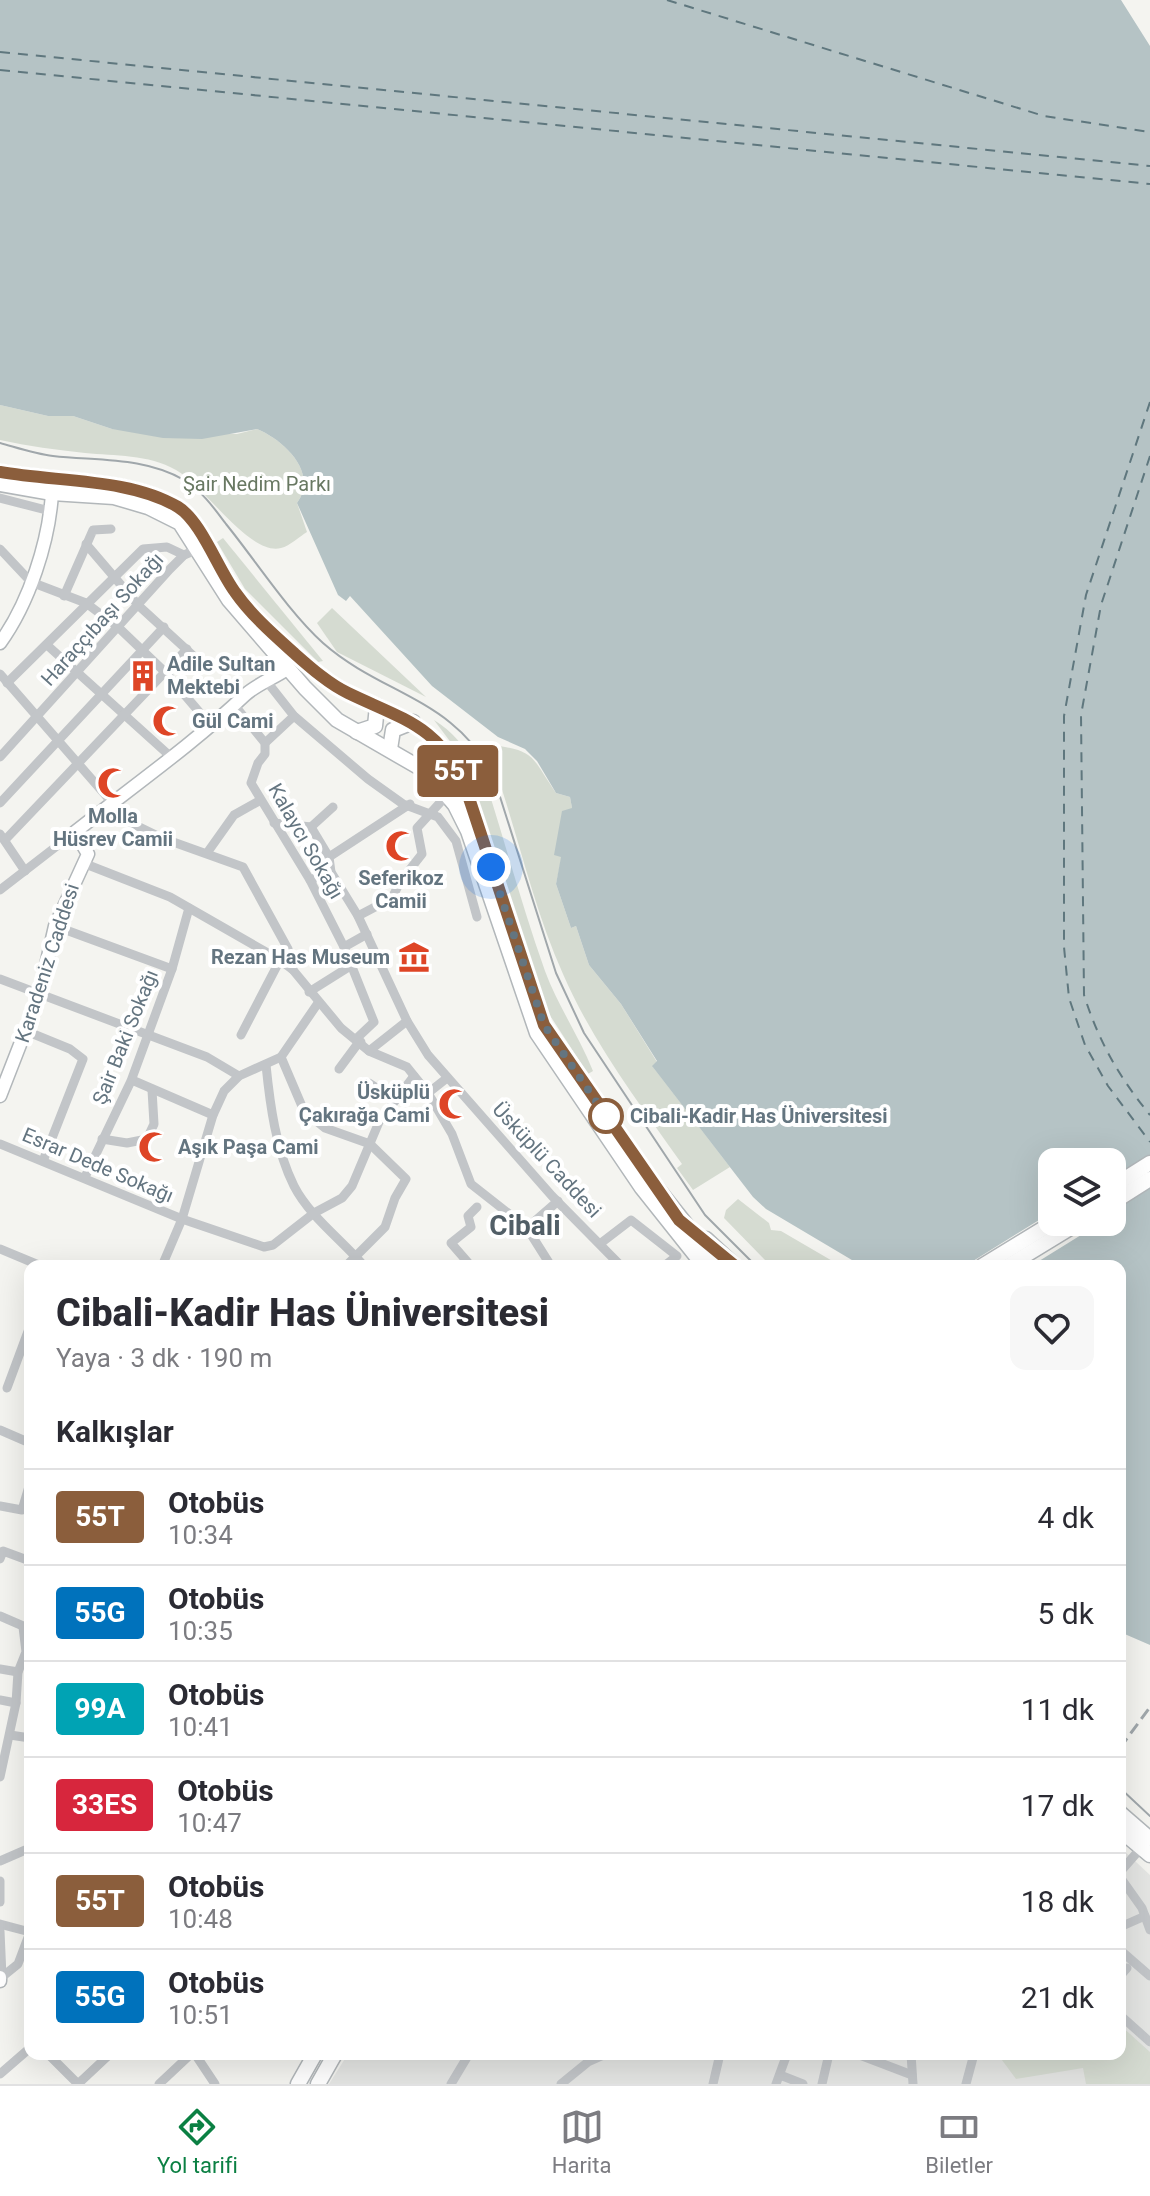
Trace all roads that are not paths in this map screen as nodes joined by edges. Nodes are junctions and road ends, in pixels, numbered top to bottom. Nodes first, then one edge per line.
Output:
1 (0, 472) edge
2 (0, 484) edge
3 (52, 487) junction
4 (0, 498) edge
5 (50, 511) junction
6 (111, 529) dead end
7 (86, 544) junction
8 (0, 549) edge
9 (190, 553) junction
10 (116, 575) junction
11 (31, 582) junction
12 (64, 596) junction
13 (86, 603) junction
14 (139, 606) junction
15 (164, 627) junction
16 (119, 628) junction
17 (2, 634) edge
18 (47, 645) junction
19 (143, 649) junction
20 (187, 649) junction
21 (199, 661) dead end
22 (287, 669) junction
23 (78, 672) junction
24 (166, 673) junction
25 (4, 678) edge
26 (268, 683) junction
27 (101, 696) junction
28 (377, 706) junction
29 (236, 707) junction
30 (124, 716) junction
31 (294, 716) junction
32 (38, 717) junction
33 (413, 722) junction
34 (212, 727) junction
35 (356, 732) junction
36 (57, 741) junction
37 (265, 748) junction
38 (390, 749) junction
39 (170, 756) junction
40 (0, 757) edge
41 (80, 764) junction
42 (447, 795) junction
43 (114, 801) junction
44 (259, 801) junction
45 (0, 803) edge
46 (410, 804) junction
47 (333, 807) dead end
48 (429, 811) junction
49 (274, 823) junction
50 (311, 827) junction
51 (75, 832) junction
52 (2, 837) edge
53 (207, 853) junction
54 (329, 857) junction
55 (83, 863) junction
56 (25, 871) junction
57 (331, 872) junction
58 (310, 880) junction
59 (0, 890) edge
60 (189, 908) junction
61 (358, 916) junction
62 (477, 917) dead end
63 (55, 926) junction
64 (367, 934) junction
65 (344, 947) junction
66 (280, 960) junction
67 (352, 965) junction
68 (172, 969) junction
69 (293, 970) junction
70 (0, 979) edge
71 (309, 992) junction
72 (39, 996) junction
73 (318, 1003) junction
74 (407, 1021) junction
75 (26, 1031) junction
76 (148, 1035) junction
77 (241, 1035) dead end
78 (359, 1042) junction
79 (369, 1051) junction
80 (281, 1057) junction
81 (266, 1065) junction
82 (339, 1069) dead end
83 (239, 1076) junction
84 (414, 1076) junction
85 (447, 1078) junction
86 (132, 1080) junction
87 (3, 1081) edge
88 (369, 1083) dead end
89 (152, 1090) junction
90 (428, 1093) junction
91 (0, 1096) edge
92 (395, 1100) junction
93 (213, 1115) junction
94 (102, 1139) junction
95 (0, 1144) edge
96 (370, 1144) junction
97 (43, 1161) junction
98 (1150, 1163) edge
99 (85, 1177) junction
100 (1126, 1178) edge
101 (1150, 1179) edge
102 (1126, 1194) edge
103 (558, 1201) junction
104 (477, 1207) dead end
105 (314, 1213) junction
106 (182, 1219) junction
107 (679, 1220) junction
108 (527, 1228) junction
109 (1038, 1232) edge
110 (1057, 1236) edge
111 (601, 1243) junction
112 (0, 1249) edge
113 (357, 1257) junction
114 (27, 1260) edge
115 (166, 1260) edge
116 (353, 1260) edge
117 (359, 1260) edge
118 (466, 1260) edge
119 (547, 1260) edge
120 (616, 1260) edge
121 (672, 1260) edge
122 (699, 1260) edge
123 (714, 1260) edge
124 (728, 1260) edge
125 (992, 1260) edge
126 (1018, 1260) edge
127 (24, 1342) edge
128 (7, 1388) dead end
129 (0, 1430) edge
130 (24, 1440) edge
131 (24, 1503) edge
132 (0, 1506) edge
133 (0, 1559) edge
134 (24, 1559) edge
135 (0, 1616) edge
136 (24, 1627) edge
137 (24, 1657) edge
138 (0, 1669) edge
139 (18, 1672) junction
140 (0, 1700) edge
141 (16, 1703) junction
142 (10, 1735) junction
143 (24, 1737) edge
144 (0, 1777) edge
145 (1126, 1821) edge
146 (1126, 1834) edge
147 (1147, 1847) edge
148 (24, 1851) edge
149 (24, 1859) edge
150 (0, 1861) edge
151 (1126, 1868) edge
152 (0, 1881) edge
153 (1126, 1884) edge
154 (0, 1902) edge
155 (1145, 1916) junction
156 (0, 1924) edge
157 (1126, 1924) edge
158 (24, 1930) edge
159 (1150, 1930) edge
160 (0, 1931) edge
161 (24, 1948) edge
162 (1126, 1955) edge
163 (1150, 1976) edge
164 (1, 1978) edge
165 (1126, 2019) edge
166 (1148, 2035) edge
167 (24, 2053) edge
168 (54, 2060) edge
169 (104, 2060) edge
170 (186, 2060) edge
171 (197, 2060) edge
172 (312, 2060) edge
173 (332, 2060) edge
174 (465, 2060) edge
175 (585, 2060) edge
176 (719, 2060) edge
177 (785, 2060) edge
178 (828, 2060) edge
179 (870, 2060) edge
180 (911, 2060) edge
181 (972, 2060) edge
182 (0, 2074) edge
183 (575, 2079) edge
184 (778, 2079) edge
185 (913, 2080) edge
186 (79, 2084) edge
187 (159, 2084) edge
188 (215, 2084) edge
189 (298, 2084) edge
190 (318, 2084) edge
191 (451, 2084) edge
192 (561, 2084) edge
193 (713, 2084) edge
194 (803, 2084) edge
195 (822, 2084) edge
196 (966, 2084) edge

1 - 3 main road
2 - 3 main road
3 - 5 street
3 - 9 main road
3 - 28 main road
4 - 5 street
5 - 11 street
6 - 7 street
7 - 10 street
7 - 12 street
8 - 11 street
9 - 10 street
9 - 14 street, Haraççıbaşı Sokağı
9 - 22 main road
10 - 13 street
10 - 14 street
11 - 12 street
11 - 17 street
12 - 13 street
13 - 16 street
13 - 18 street
14 - 15 street
14 - 16 street, Haraççıbaşı Sokağı
15 - 19 street
15 - 20 street
16 - 19 street
16 - 23 street, Haraççıbaşı Sokağı
18 - 23 street
18 - 25 street
19 - 24 street
19 - 27 street
20 - 21 street
20 - 24 street
22 - 26 street
22 - 35 main road
23 - 27 street
23 - 32 street, Haraççıbaşı Sokağı
24 - 30 street
24 - 34 street
25 - 32 street
26 - 29 street
26 - 31 street
27 - 30 street
27 - 36 street
28 - 33 main road
28 - 35 main road
29 - 34 street
29 - 37 street
30 - 39 street
30 - 41 street
31 - 37 street
31 - 46 street
32 - 36 street
32 - 40 street, Haraççıbaşı Sokağı
33 - 38 main road
33 - 107 main road
34 - 39 street
35 - 38 main road
36 - 41 street
36 - 45 street
37 - 44 street, Kalaycı Sokağı
38 - 42 main road
39 - 43 street
41 - 43 street
41 - 52 street
42 - 48 street
42 - 122 main road
43 - 51 street
43 - 53 street
44 - 49 street, Kalaycı Sokağı
44 - 53 street
46 - 48 street
46 - 54 street
47 - 50 street
48 - 61 street
48 - 62 street
49 - 50 street
49 - 58 street, Kalaycı Sokağı
50 - 54 street
51 - 55 street, Karadeniz Caddesi
51 - 56 street
52 - 56 street
53 - 69 street
54 - 57 street
55 - 60 street
55 - 63 street, Karadeniz Caddesi
56 - 59 street
57 - 58 street
57 - 61 street, Üsküplü Caddesi
58 - 65 street, Kalaycı Sokağı
60 - 66 street
60 - 68 street, Şair Baki Sokağı
61 - 64 street, Üsküplü Caddesi
63 - 68 street
63 - 72 street, Karadeniz Caddesi
64 - 65 street
64 - 74 street, Üsküplü Caddesi
65 - 67 street, Kalaycı Sokağı
66 - 69 street
66 - 77 street
67 - 71 street
67 - 79 street, Kalaycı Sokağı
68 - 76 street, Şair Baki Sokağı
69 - 71 street
70 - 72 street
71 - 73 street
72 - 75 street, Karadeniz Caddesi
72 - 76 street
73 - 78 street
73 - 80 street
74 - 79 street
74 - 85 street, Üsküplü Caddesi
75 - 87 street, Karadeniz Caddesi
75 - 97 street
76 - 83 street
76 - 86 street, Şair Baki Sokağı
78 - 79 street
78 - 82 street
79 - 84 street
80 - 81 street
80 - 96 street
81 - 83 street
81 - 105 street
83 - 93 street
84 - 90 street
84 - 92 street
85 - 90 street
85 - 103 street, Üsküplü Caddesi
86 - 89 street
86 - 94 street, Şair Baki Sokağı
87 - 91 street, Karadeniz Caddesi
88 - 92 street
89 - 93 street
89 - 94 street
90 - 108 street
92 - 96 street
93 - 106 street
94 - 99 street, Şair Baki Sokağı
95 - 97 street, Esrar Dede Sokağı
96 - 105 street
96 - 113 street
97 - 99 street, Esrar Dede Sokağı
98 - 100 main road
99 - 106 street, Esrar Dede Sokağı
101 - 102 main road
103 - 108 street
103 - 111 street, Üsküplü Caddesi
104 - 118 street
105 - 106 street, Esrar Dede Sokağı
105 - 113 street
106 - 115 street
107 - 123 main road
107 - 124 main road
108 - 119 street
109 - 125 main road
110 - 126 main road
111 - 120 street, Üsküplü Caddesi
111 - 121 street
112 - 114 street
113 - 116 street
113 - 117 street
127 - 128 street
129 - 130 street
131 - 132 street
133 - 134 street
135 - 136 street
137 - 139 street
138 - 139 street
139 - 141 street
140 - 141 street
141 - 142 street
142 - 143 street
142 - 144 street
145 - 147 main road
146 - 147 main road
147 - 151 street
148 - 150 street
149 - 150 street
152 - 154 street
153 - 155 street
155 - 157 street
155 - 159 street
156 - 158 street
160 - 164 street
161 - 164 street
162 - 163 street
165 - 166 street
167 - 182 street
168 - 186 street
169 - 186 street
170 - 187 street
171 - 188 street
172 - 189 main road
173 - 190 main road
174 - 191 street
175 - 183 street
176 - 193 street
177 - 184 street
178 - 195 street
179 - 185 street
180 - 185 street
181 - 196 street
183 - 192 street
184 - 194 street

